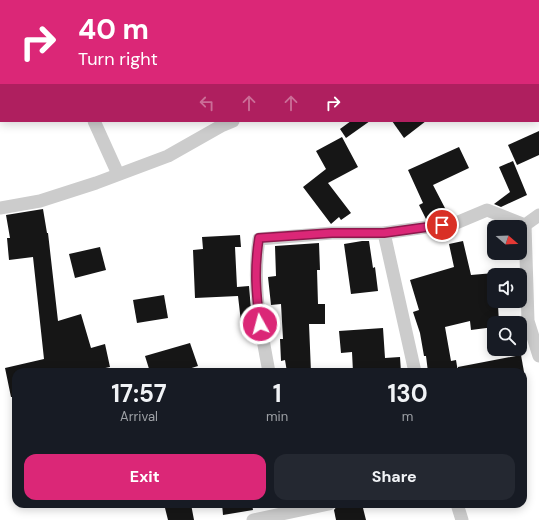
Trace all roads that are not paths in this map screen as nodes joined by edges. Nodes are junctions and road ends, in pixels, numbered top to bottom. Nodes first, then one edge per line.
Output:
1 (94, 122) edge
2 (231, 122) edge
3 (118, 174) junction
4 (0, 208) edge
5 (539, 215) edge
6 (512, 220) edge
7 (527, 223) edge
8 (384, 233) junction
9 (525, 260) edge
10 (539, 356) edge
11 (268, 368) edge
12 (414, 368) edge
13 (314, 508) edge
14 (459, 508) edge
15 (299, 512) edge
16 (253, 520) edge
17 (462, 520) edge

1 - 3 street
2 - 3 street
3 - 4 street
5 - 7 street
6 - 8 street
8 - 11 street
8 - 12 street
9 - 10 street
13 - 15 street
14 - 17 street
15 - 16 street

